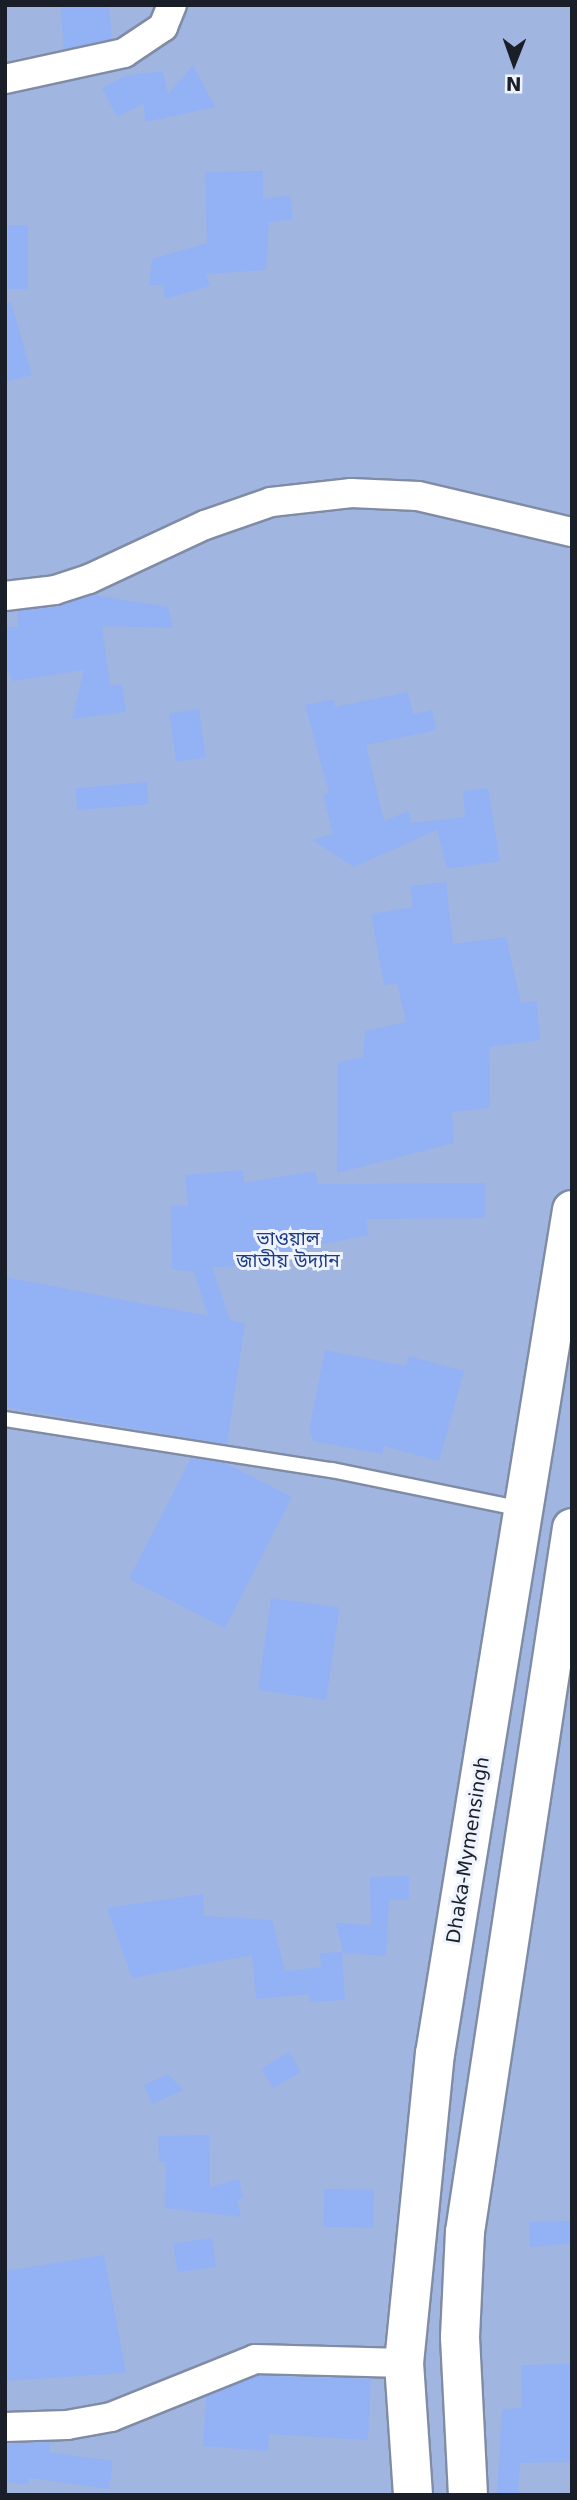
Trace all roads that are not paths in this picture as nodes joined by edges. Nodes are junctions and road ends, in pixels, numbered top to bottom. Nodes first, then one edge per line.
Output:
1 (172, 5) edge
2 (5, 79) edge
3 (572, 532) edge
4 (5, 596) edge
5 (572, 1210) edge
6 (5, 1419) edge
7 (523, 1510) junction
8 (572, 1528) edge
9 (404, 2363) junction
10 (5, 2427) edge
11 (413, 2495) edge
12 (468, 2495) edge

1 - 2 street
3 - 4 street
5 - 7 highway, Dhaka-Mymensingh
6 - 7 lane
7 - 9 highway, Dhaka-Mymensingh
8 - 12 highway
9 - 10 street
9 - 11 highway, Dhaka-Mymensingh

